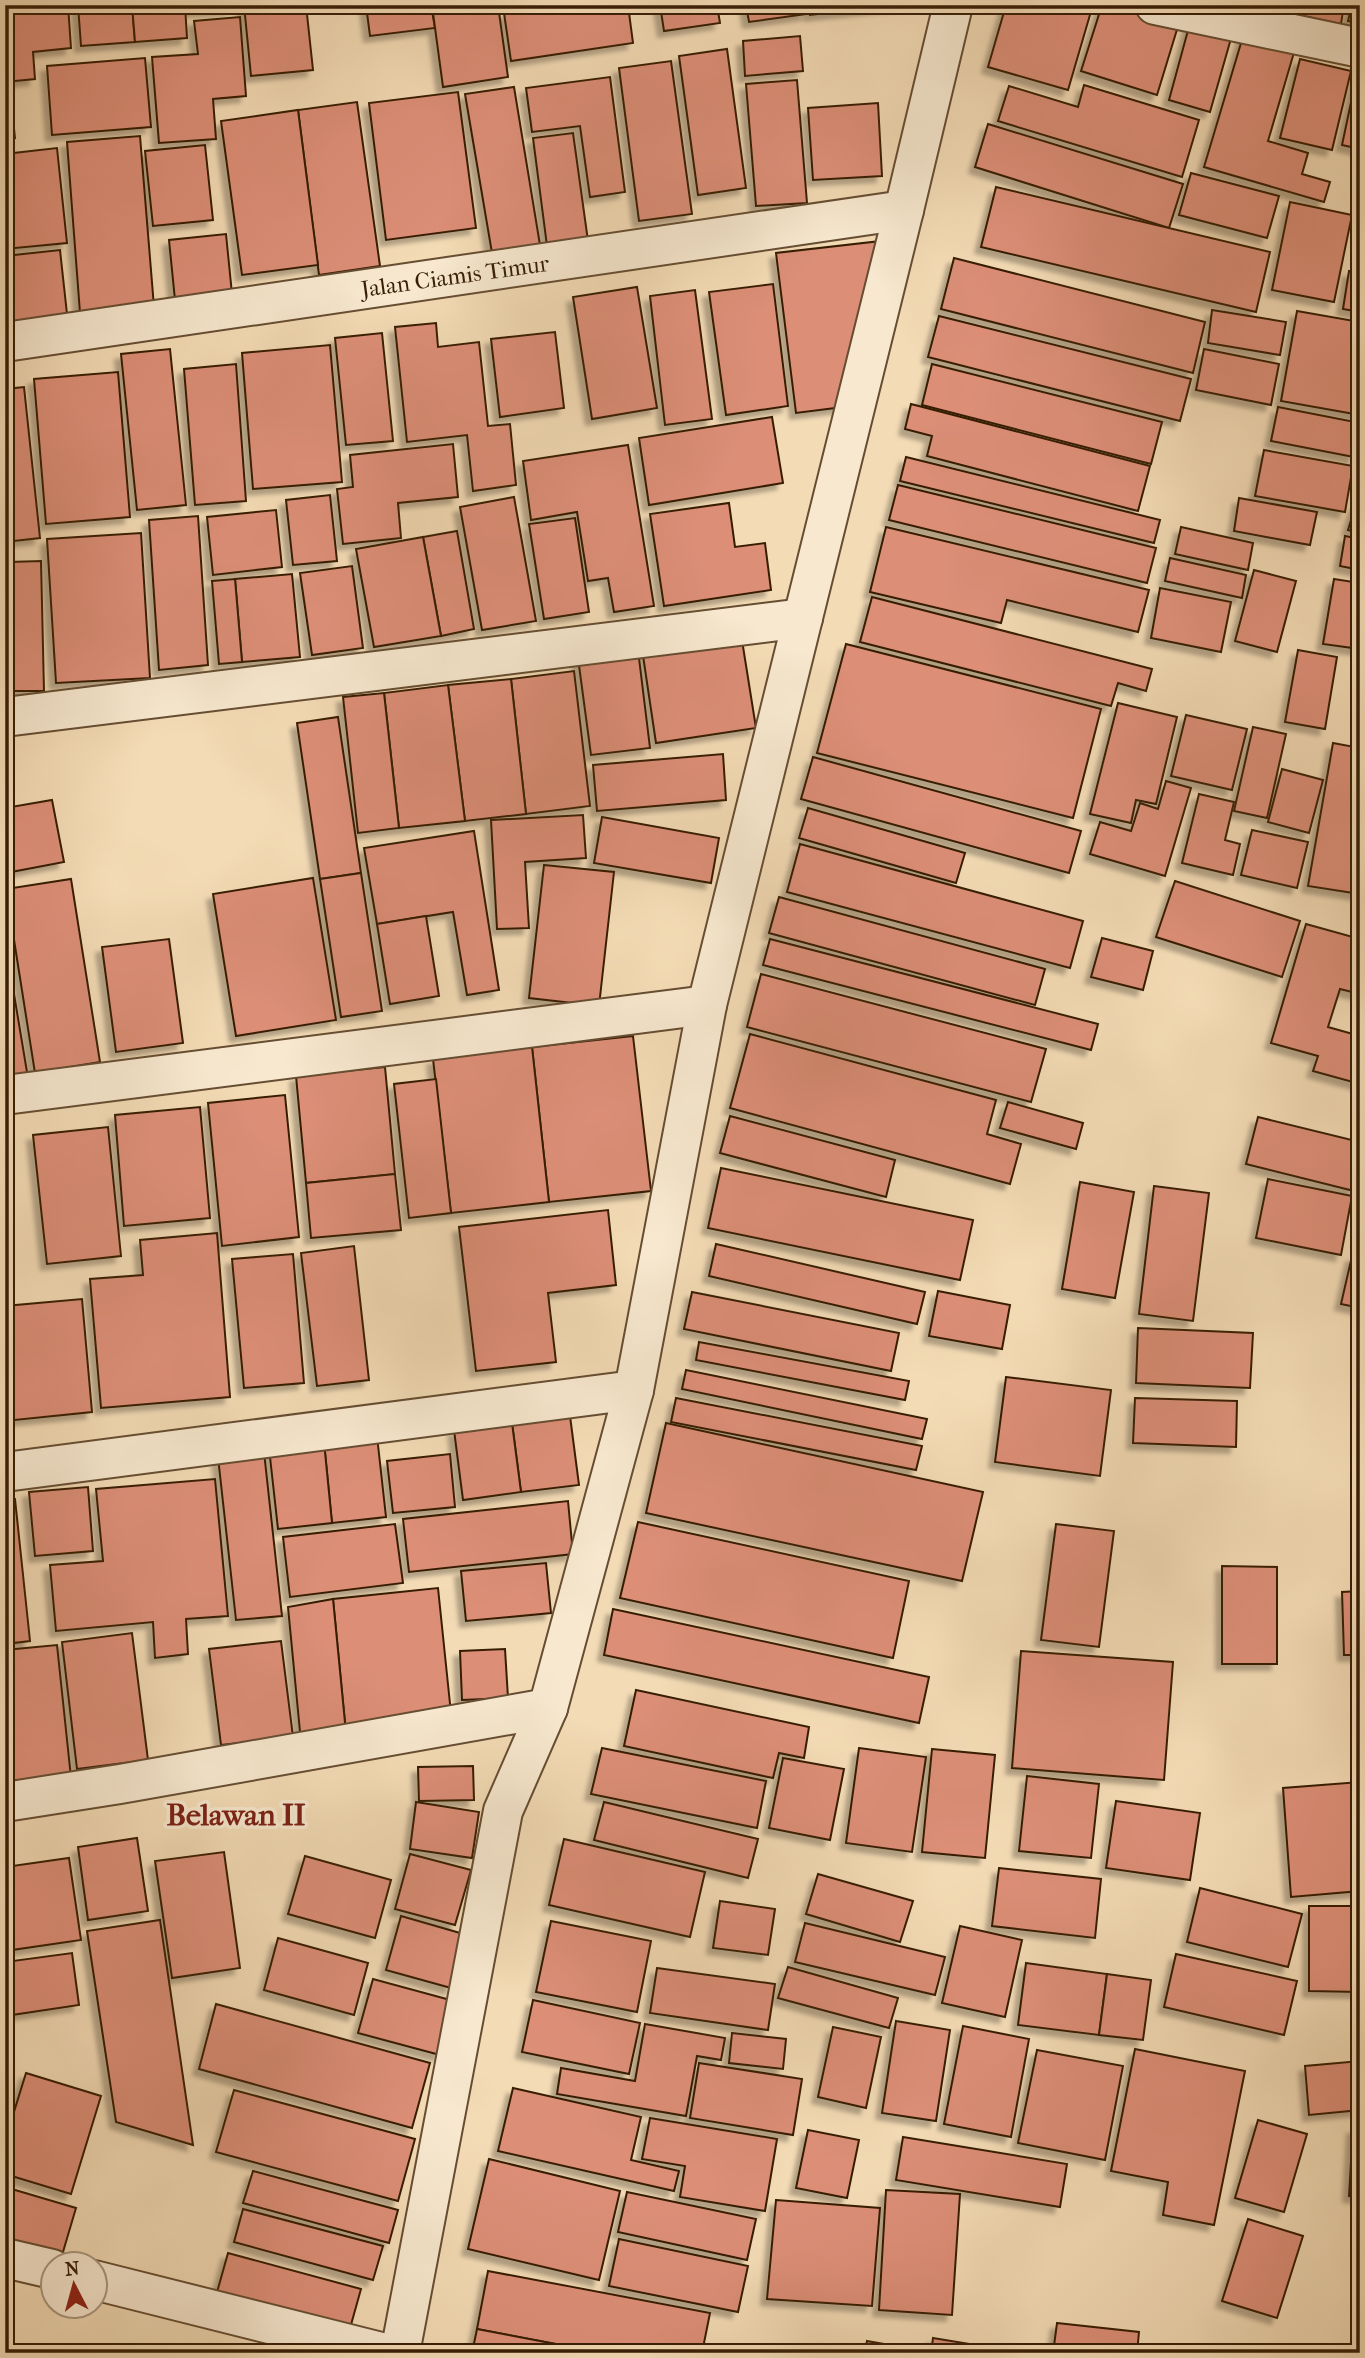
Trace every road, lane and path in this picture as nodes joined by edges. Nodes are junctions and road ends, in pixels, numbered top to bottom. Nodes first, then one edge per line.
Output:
1 (953, 5) edge
2 (1155, 5) edge
3 (1360, 48) edge
4 (904, 210) junction
5 (5, 342) edge
6 (803, 618) junction
7 (5, 717) edge
8 (707, 1004) junction
9 (5, 1095) edge
10 (634, 1390) junction
11 (5, 1472) edge
12 (548, 1707) junction
13 (5, 1802) edge
14 (5, 2258) edge
15 (38, 2266) edge
16 (108, 2284) edge
17 (385, 2353) edge
18 (400, 2353) edge

1 - 4 street
2 - 3 street
4 - 5 street, Jalan Ciamis Timur
4 - 6 street
6 - 7 street
6 - 8 street
8 - 9 street
8 - 10 street
10 - 11 street
10 - 12 street
12 - 13 street
12 - 18 street
14 - 15 street
16 - 17 street

